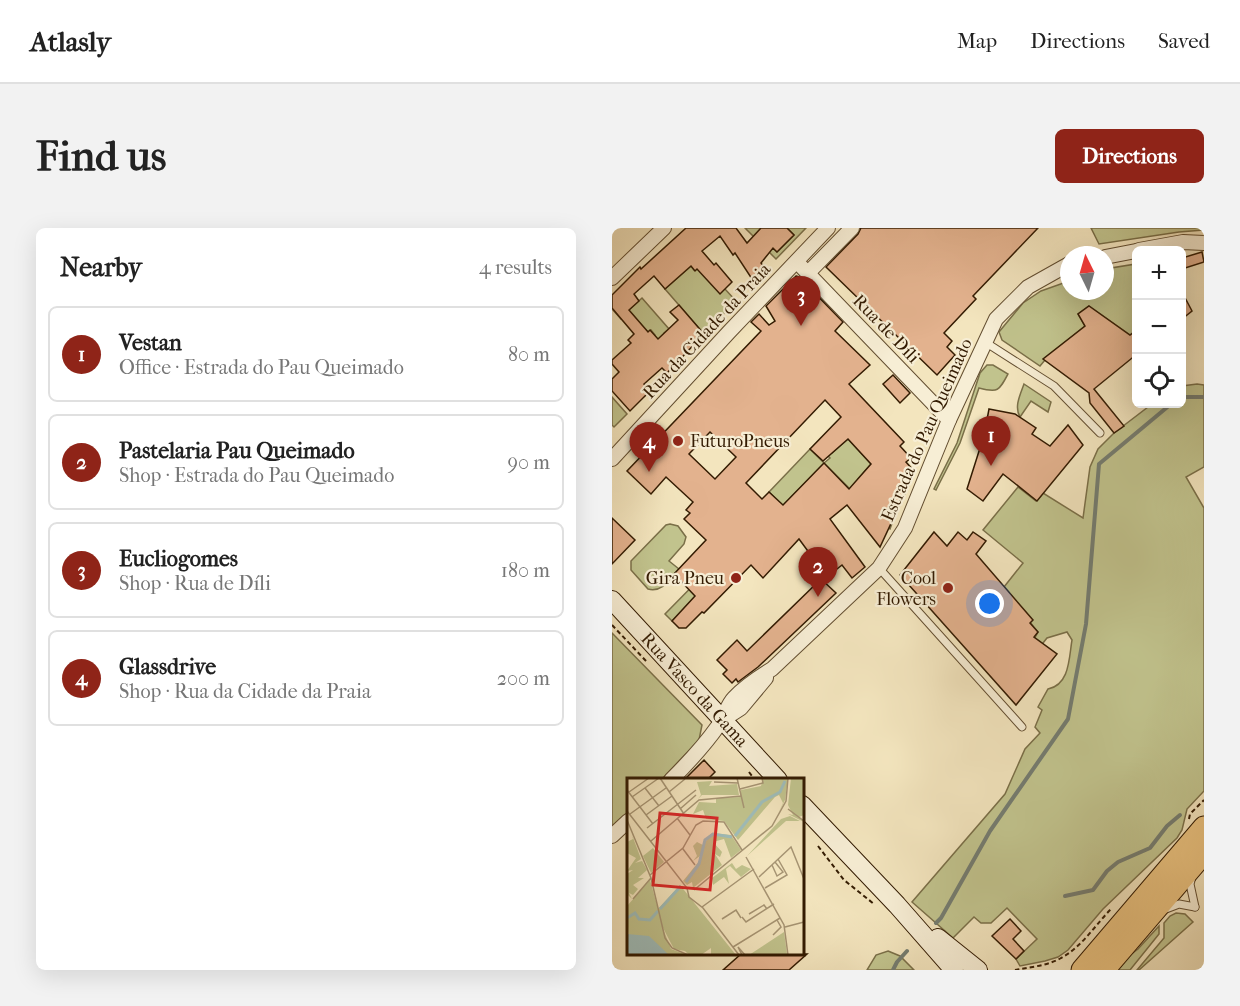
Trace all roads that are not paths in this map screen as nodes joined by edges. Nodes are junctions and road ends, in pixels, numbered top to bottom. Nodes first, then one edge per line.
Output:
1 (664, 228) edge
2 (828, 228) edge
3 (852, 228) edge
4 (1204, 243) edge
5 (1164, 246) edge
6 (1132, 252) edge
7 (1114, 255) edge
8 (797, 262) junction
9 (1060, 269) edge
10 (808, 273) junction
11 (612, 278) edge
12 (986, 342) junction
13 (949, 420) junction
14 (1100, 433) dead end
15 (612, 459) edge
16 (879, 568) junction
17 (612, 600) edge
18 (723, 720) junction
19 (1022, 727) dead end
20 (673, 778) edge
21 (776, 778) edge
22 (804, 807) edge
23 (627, 822) edge
24 (1196, 826) edge
25 (612, 836) edge
26 (1202, 855) edge
27 (897, 905) junction
28 (954, 970) edge
29 (978, 970) edge
30 (1082, 970) edge
31 (1104, 970) edge

1 - 11 street
2 - 8 street, Rua da Cidade da Praia
3 - 10 street
4 - 5 street
6 - 7 street
8 - 10 street, Rua de Díli
8 - 15 street, Rua da Cidade da Praia
9 - 12 street, Estrada do Pau Queimado
10 - 13 street, Rua de Díli
12 - 13 street, Estrada do Pau Queimado
12 - 14 lane
13 - 16 street, Estrada do Pau Queimado
16 - 18 street, Estrada do Pau Queimado
16 - 19 lane
17 - 18 main road, Rua Vasco da Gama
18 - 20 street, Estrada do Pau Queimado
18 - 21 main road, Rua Vasco da Gama
22 - 27 main road
23 - 25 street
24 - 30 main road
26 - 31 main road
27 - 28 main road
27 - 29 main road

